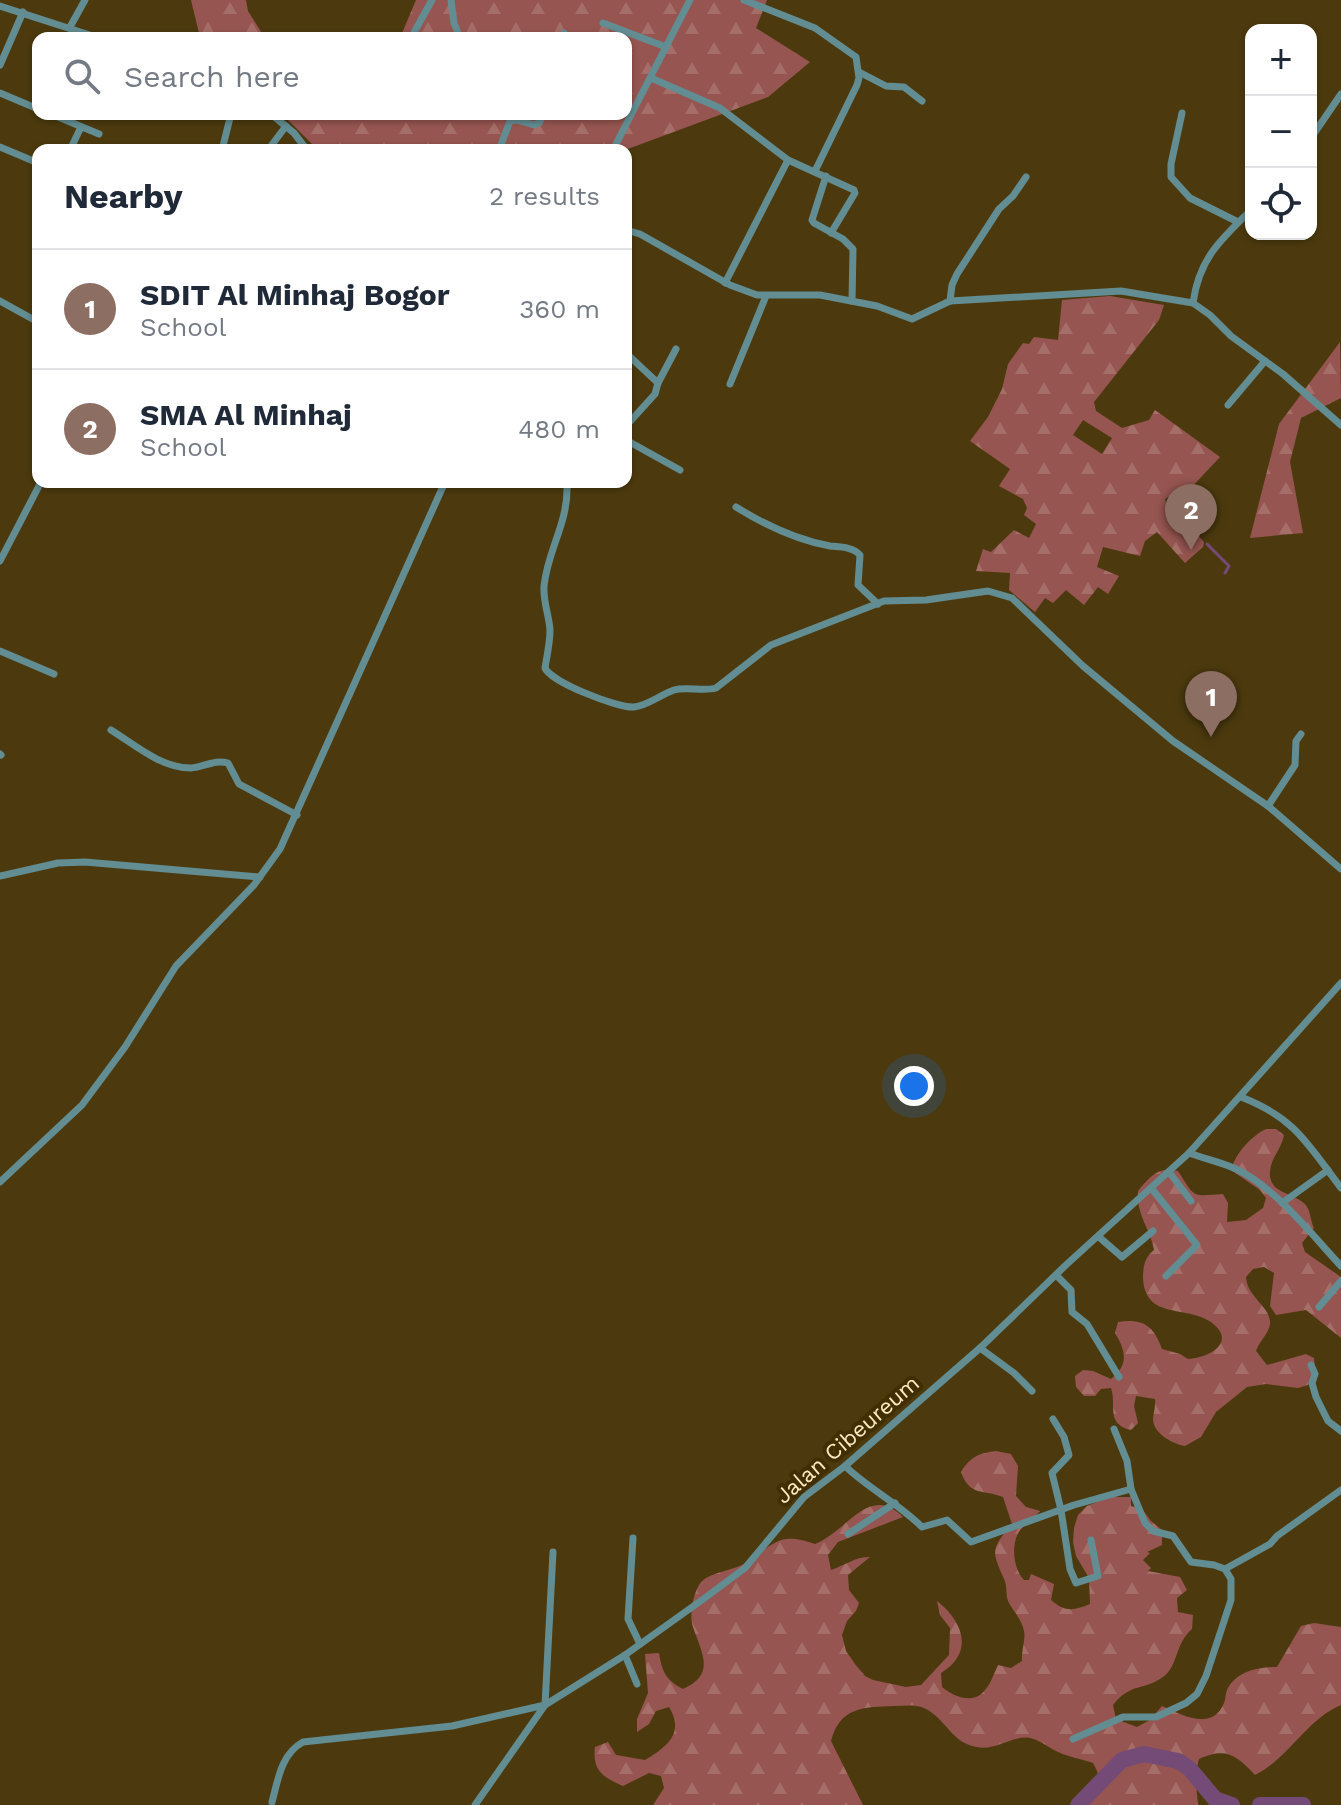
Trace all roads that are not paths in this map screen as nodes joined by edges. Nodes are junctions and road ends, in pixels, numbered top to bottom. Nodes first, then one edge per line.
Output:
1 (85, 0) edge
2 (432, 0) edge
3 (451, 0) edge
4 (690, 0) edge
5 (744, 0) edge
6 (0, 6) edge
7 (23, 12) junction
8 (603, 23) dead end
9 (70, 27) junction
10 (83, 32) edge
11 (414, 32) edge
12 (458, 32) edge
13 (627, 32) edge
14 (632, 34) edge
15 (666, 47) junction
16 (0, 65) edge
17 (859, 72) junction
18 (651, 78) junction
19 (0, 93) edge
20 (1341, 94) edge
21 (922, 101) dead end
22 (32, 106) edge
23 (1182, 113) dead end
24 (632, 114) edge
25 (65, 120) edge
26 (230, 120) edge
27 (278, 120) edge
28 (517, 120) edge
29 (517, 120) edge
30 (541, 120) edge
31 (629, 120) edge
32 (286, 126) junction
33 (81, 127) junction
34 (1317, 129) edge
35 (99, 134) dead end
36 (73, 144) edge
37 (224, 144) edge
38 (272, 144) edge
39 (302, 144) edge
40 (501, 144) edge
41 (616, 144) edge
42 (0, 147) edge
43 (32, 160) edge
44 (788, 160) junction
45 (815, 171) junction
46 (826, 176) junction
47 (1026, 177) dead end
48 (1245, 216) edge
49 (1238, 222) junction
50 (632, 232) edge
51 (831, 233) junction
52 (725, 283) junction
53 (766, 296) junction
54 (0, 301) edge
55 (852, 301) junction
56 (950, 301) junction
57 (1193, 303) junction
58 (32, 319) edge
59 (676, 349) dead end
60 (632, 359) edge
61 (1265, 361) junction
62 (658, 383) junction
63 (730, 384) dead end
64 (1228, 405) dead end
65 (632, 419) edge
66 (1341, 425) edge
67 (632, 443) edge
68 (680, 470) dead end
69 (38, 488) edge
70 (442, 488) edge
71 (567, 488) edge
72 (736, 507) dead end
73 (0, 561) edge
74 (878, 604) junction
75 (0, 651) edge
76 (54, 674) dead end
77 (111, 730) dead end
78 (1301, 734) dead end
79 (1268, 806) junction
80 (297, 815) junction
81 (1341, 869) edge
82 (0, 876) edge
83 (260, 877) junction
84 (1341, 983) edge
85 (1241, 1097) junction
86 (1189, 1153) junction
87 (1328, 1170) junction
88 (1169, 1172) junction
89 (0, 1182) edge
90 (1341, 1188) edge
91 (1152, 1189) junction
92 (1191, 1201) dead end
93 (1282, 1203) junction
94 (1153, 1231) dead end
95 (1099, 1237) junction
96 (1197, 1245) junction
97 (1203, 1251) dead end
98 (1341, 1266) edge
99 (1056, 1275) junction
100 (1166, 1276) dead end
101 (1341, 1281) edge
102 (1319, 1307) dead end
103 (980, 1348) junction
104 (1311, 1365) dead end
105 (1119, 1377) dead end
106 (1032, 1391) dead end
107 (1053, 1419) dead end
108 (1114, 1429) dead end
109 (1341, 1431) edge
110 (845, 1466) junction
111 (1131, 1489) junction
112 (1341, 1490) edge
113 (895, 1503) junction
114 (1061, 1510) junction
115 (848, 1534) dead end
116 (633, 1538) dead end
117 (1091, 1540) dead end
118 (553, 1552) dead end
119 (1225, 1569) junction
120 (640, 1644) junction
121 (625, 1655) junction
122 (637, 1684) dead end
123 (545, 1705) junction
124 (1073, 1739) dead end
125 (272, 1802) dead end
126 (475, 1805) edge

1 - 9 street
2 - 11 street
3 - 12 street
4 - 15 street
5 - 17 street
6 - 7 street
7 - 9 street
7 - 16 street
8 - 13 street
9 - 10 street
14 - 15 street
15 - 18 street
17 - 21 street
17 - 45 street
18 - 24 street
18 - 44 street
19 - 22 street
20 - 34 street
23 - 49 street
25 - 33 street
26 - 37 street
27 - 32 street
28 - 40 street
29 - 30 street
31 - 41 street
32 - 38 street
32 - 39 street
33 - 35 street
33 - 36 street
42 - 43 street
44 - 45 street
44 - 52 street
45 - 46 street
46 - 51 street
46 - 51 street
47 - 56 street
48 - 49 street
49 - 57 street
50 - 52 street
51 - 55 street
52 - 53 street
53 - 55 street
53 - 63 street
54 - 58 street
55 - 56 street
56 - 57 street
57 - 61 street
59 - 62 street
60 - 62 street
61 - 64 street
61 - 66 street
62 - 65 street
67 - 68 street
69 - 73 street
70 - 80 street
71 - 74 street
72 - 74 street
74 - 79 street
75 - 76 street
77 - 80 street
78 - 79 street
79 - 81 street
80 - 83 street
82 - 83 street
83 - 89 street
84 - 85 street, Jalan Cibeureum
85 - 86 street, Jalan Cibeureum
85 - 87 street
86 - 88 street, Jalan Cibeureum
86 - 93 street
87 - 90 street
87 - 93 street
88 - 91 street, Jalan Cibeureum
88 - 92 street
91 - 95 street, Jalan Cibeureum
91 - 96 street
93 - 98 street
94 - 95 street
95 - 99 street, Jalan Cibeureum
96 - 97 street
96 - 100 street
99 - 103 street, Jalan Cibeureum
99 - 105 street
101 - 102 street
103 - 106 street
103 - 110 street, Jalan Cibeureum
104 - 109 street
107 - 114 street
108 - 111 street
110 - 113 street
110 - 120 street, Jalan Cibeureum
111 - 114 street
111 - 119 street
112 - 119 street
113 - 114 street
113 - 115 street
114 - 117 street
116 - 120 street
118 - 123 street
119 - 124 street
120 - 121 street, Jalan Cibeureum
121 - 122 street
121 - 123 street, Jalan Cibeureum
123 - 125 street, Jalan Cibeureum
123 - 126 street

